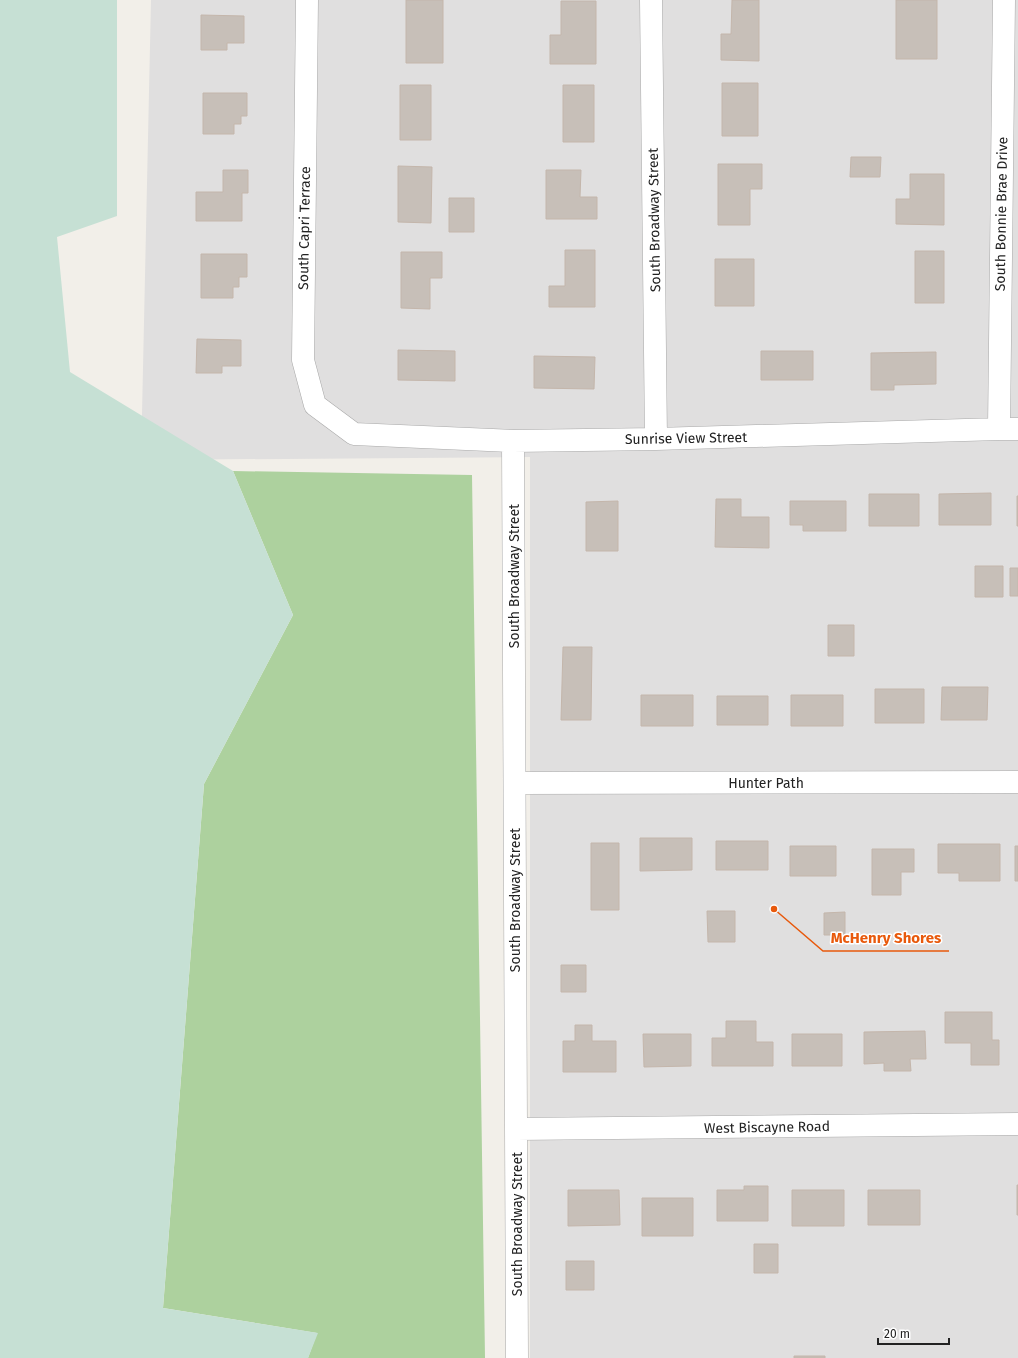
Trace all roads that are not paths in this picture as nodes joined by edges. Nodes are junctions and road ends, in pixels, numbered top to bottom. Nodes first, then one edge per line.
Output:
1 (307, 0) edge
2 (651, 0) edge
3 (1004, 0) edge
4 (1008, 429) edge
5 (354, 434) joint
6 (656, 439) junction
7 (513, 441) junction
8 (1018, 782) edge
9 (515, 783) junction
10 (1018, 1124) edge
11 (516, 1130) junction
12 (517, 1358) edge

1 - 5 street, South Capri Terrace
2 - 6 street, South Broadway Street
3 - 4 street, South Bonnie Brae Drive
4 - 6 street, Sunrise View Street
5 - 7 street, Sunrise View Street
6 - 7 street, Sunrise View Street
7 - 9 street, South Broadway Street
8 - 9 street, Hunter Path
9 - 11 street, South Broadway Street
10 - 11 street, West Biscayne Road
11 - 12 street, South Broadway Street

